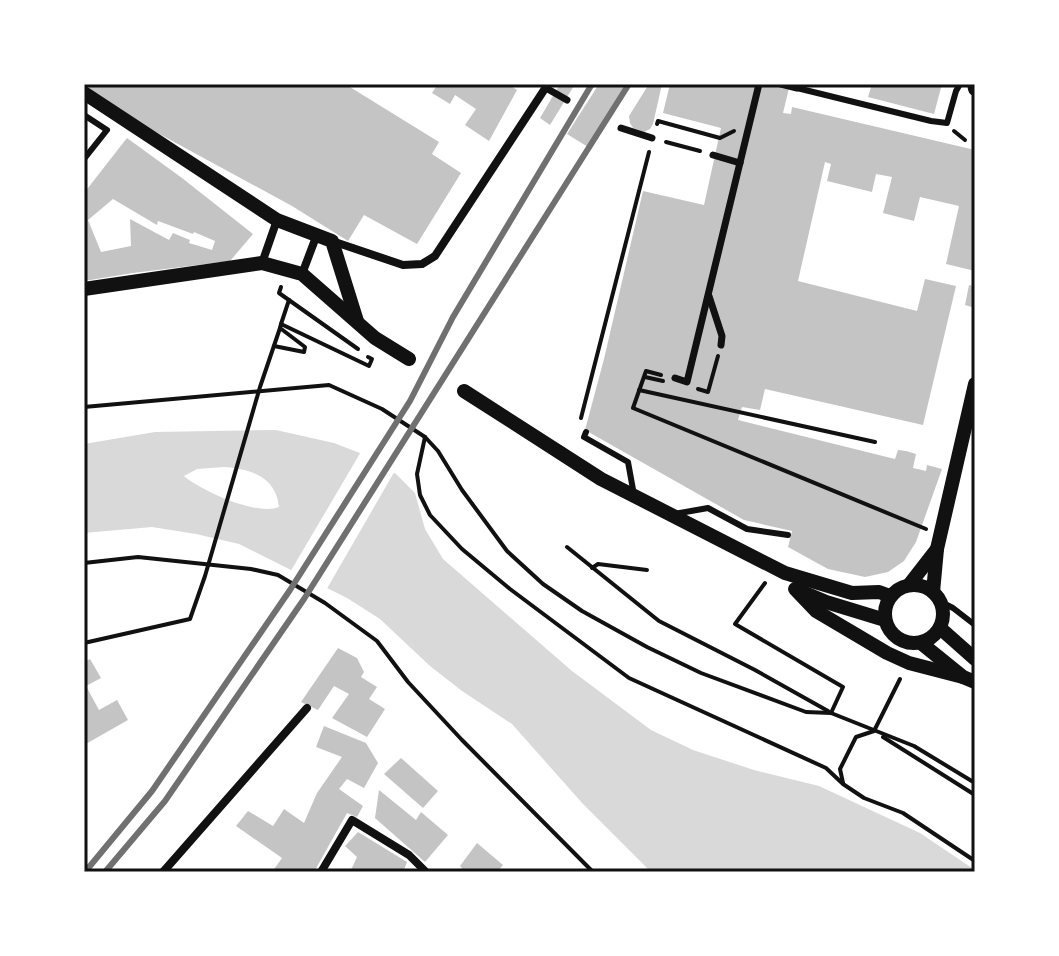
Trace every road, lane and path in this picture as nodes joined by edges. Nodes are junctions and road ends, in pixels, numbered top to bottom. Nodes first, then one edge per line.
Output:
1 (759, 84) edge
2 (781, 84) edge
3 (960, 84) edge
4 (545, 85) edge
5 (798, 86) edge
6 (84, 93) edge
7 (567, 100) dead end
8 (84, 115) edge
9 (658, 121) dead end
10 (621, 128) dead end
11 (652, 138) junction
12 (720, 138) dead end
13 (713, 155) joint
14 (84, 159) edge
15 (740, 163) junction
16 (277, 220) junction
17 (316, 237) junction
18 (332, 241) junction
19 (262, 263) junction
20 (294, 272) junction
21 (84, 289) edge
22 (708, 293) junction
23 (289, 300) junction
24 (357, 321) junction
25 (281, 326) junction
26 (721, 345) dead end
27 (274, 346) junction
28 (409, 359) dead end
29 (645, 377) junction
30 (657, 377) dead end
31 (675, 378) dead end
32 (975, 384) edge
33 (639, 390) junction
34 (464, 391) dead end
35 (635, 402) dead end
36 (84, 407) edge
37 (585, 435) joint
38 (425, 437) junction
39 (875, 442) dead end
40 (634, 495) junction
41 (672, 514) junction
42 (926, 529) dead end
43 (788, 535) dead end
44 (567, 547) dead end
45 (937, 549) junction
46 (84, 563) edge
47 (592, 568) junction
48 (647, 570) dead end
49 (780, 571) junction
50 (909, 585) junction
51 (795, 589) junction
52 (890, 596) junction
53 (937, 597) junction
54 (885, 620) junction
55 (975, 625) edge
56 (940, 628) junction
57 (84, 643) edge
58 (921, 643) junction
59 (975, 659) edge
60 (909, 663) junction
61 (969, 680) edge
62 (307, 708) dead end
63 (831, 713) junction
64 (874, 731) junction
65 (975, 783) edge
66 (843, 784) junction
67 (975, 795) edge
68 (975, 861) edge
69 (163, 872) edge
70 (321, 872) edge
71 (426, 872) edge
72 (593, 872) edge

1 - 15 street
2 - 5 street
3 - 5 lane
4 - 7 street
4 - 18 street
6 - 16 street
8 - 14 lane
9 - 12 path
10 - 11 street
11 - 13 path
11 - 37 path
13 - 15 street
15 - 22 street
16 - 17 street
16 - 19 street
17 - 18 street
17 - 20 street
18 - 24 street
19 - 20 street
19 - 21 street
20 - 23 path
20 - 24 street
22 - 26 street
22 - 31 street
23 - 25 path
23 - 25 path
24 - 28 street
25 - 27 path
25 - 27 path
27 - 57 path
29 - 30 path
29 - 33 path
29 - 42 path
32 - 45 street
33 - 35 path
33 - 39 path
34 - 40 street
36 - 38 path
37 - 40 lane
38 - 63 path
38 - 66 path
40 - 41 street
41 - 43 lane
41 - 49 street
44 - 47 path
45 - 50 street
45 - 53 street
46 - 72 path
47 - 48 path
47 - 63 path
49 - 51 street
49 - 52 street
49 - 63 path
50 - 52 street
50 - 53 street
51 - 54 street
51 - 60 street
52 - 54 street
53 - 55 lane
53 - 56 street
54 - 58 street
56 - 58 street
56 - 59 street
58 - 61 street
60 - 61 street
60 - 64 path
62 - 69 street
63 - 64 path
64 - 65 path
64 - 66 path
64 - 67 path
66 - 68 path
70 - 71 street

